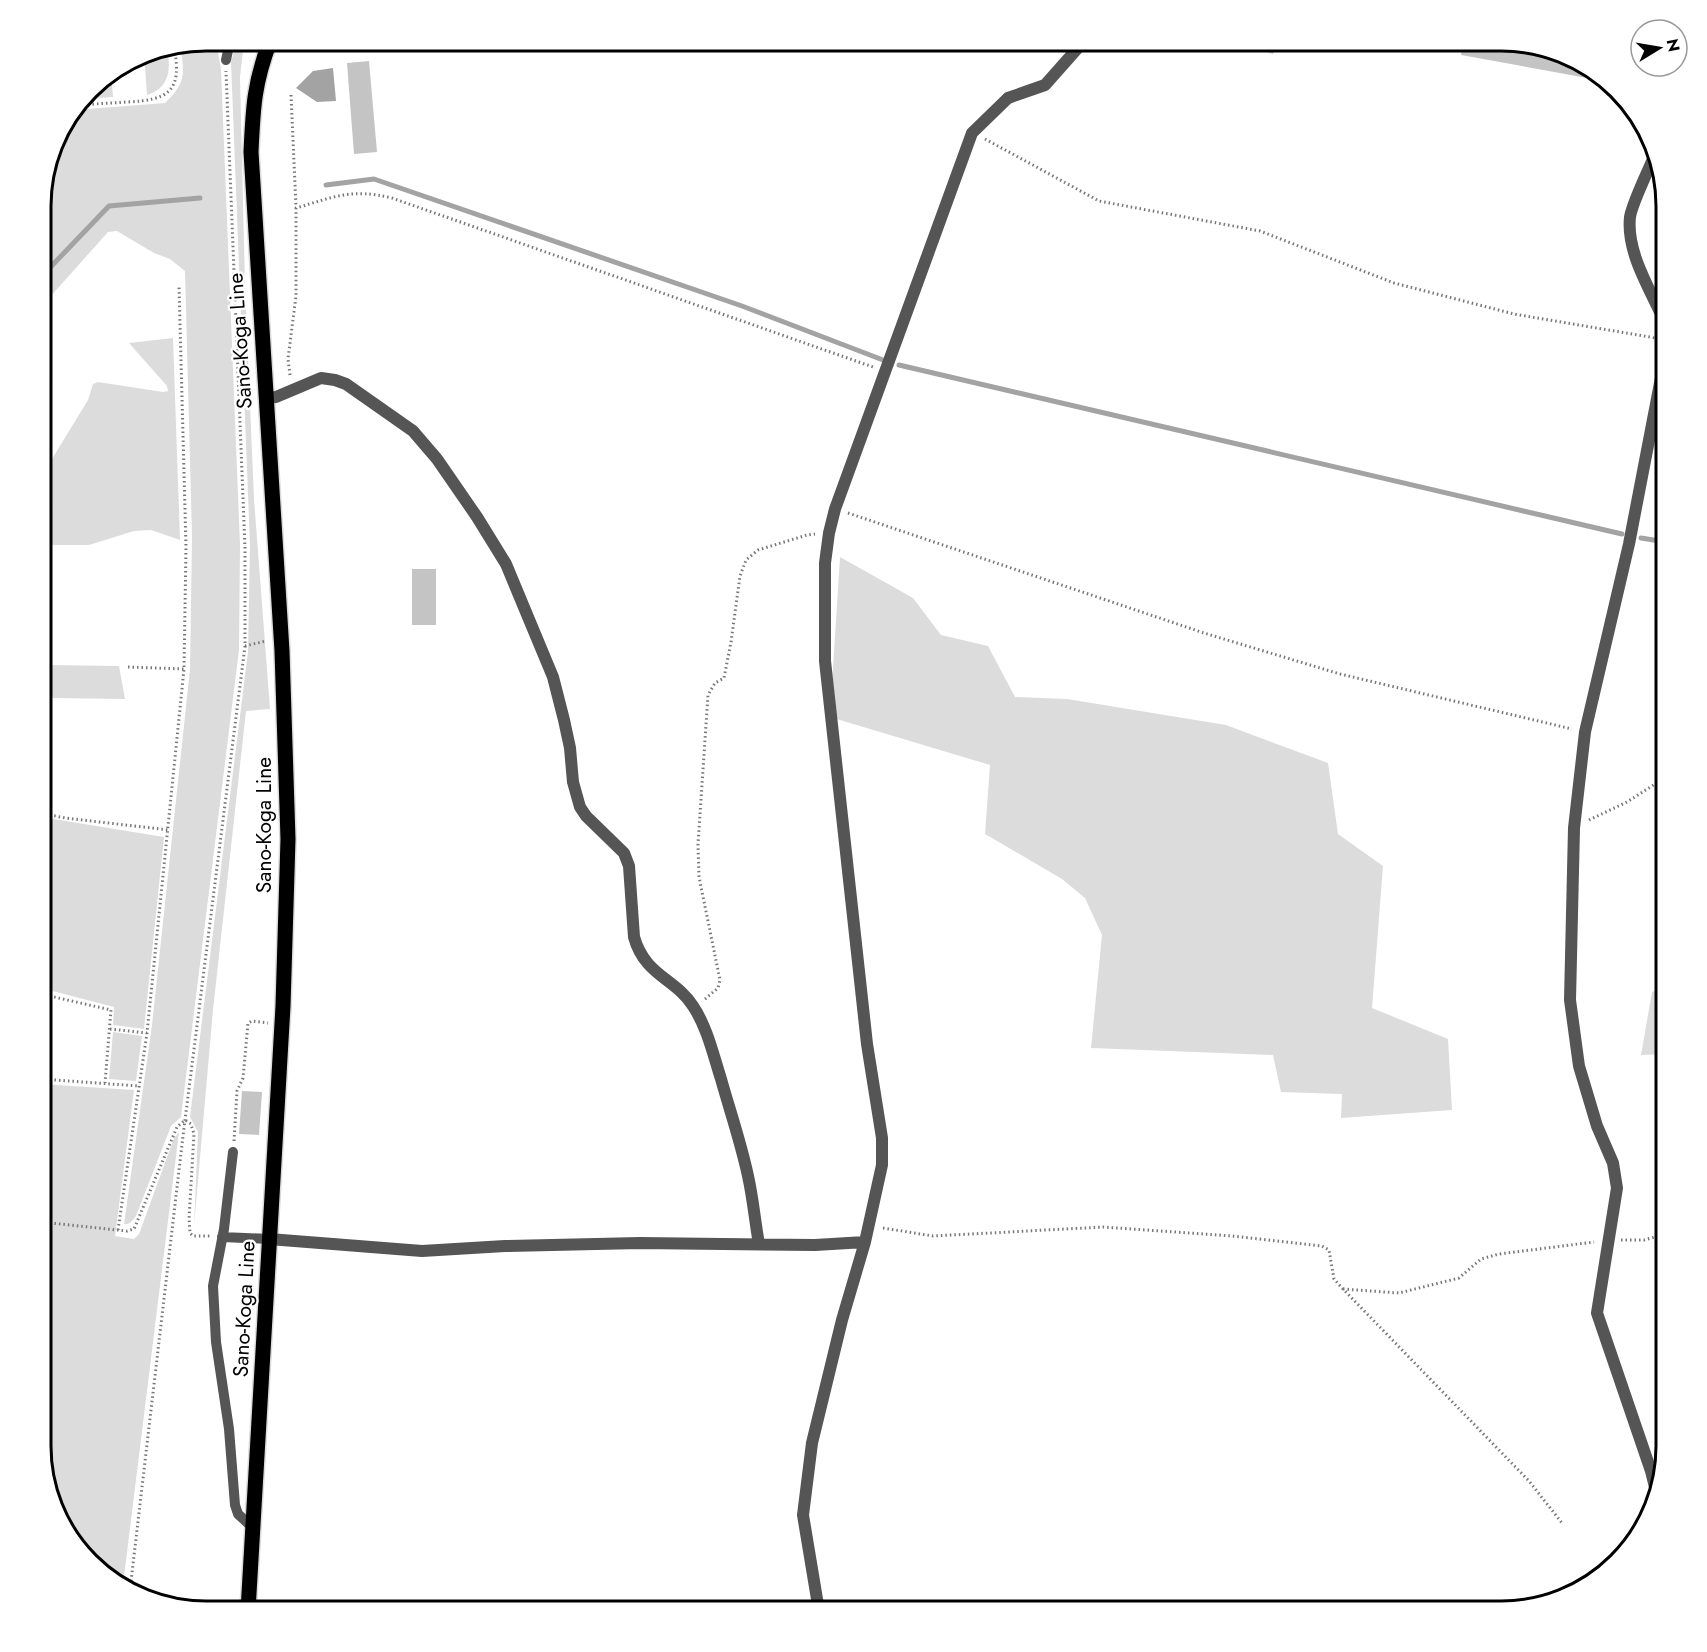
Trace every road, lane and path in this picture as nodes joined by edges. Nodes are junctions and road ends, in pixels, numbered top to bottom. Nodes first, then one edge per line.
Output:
1 (224, 51) edge
2 (228, 51) edge
3 (266, 51) edge
4 (1075, 51) edge
5 (175, 54) edge
6 (226, 60) junction
7 (291, 95) dead end
8 (227, 103) junction
9 (235, 103) dead end
10 (89, 104) edge
11 (972, 133) junction
12 (1650, 166) edge
13 (296, 208) junction
14 (179, 286) dead end
15 (1656, 303) edge
16 (1656, 338) edge
17 (886, 372) junction
18 (294, 388) junction
19 (265, 398) junction
20 (1656, 404) edge
21 (835, 509) junction
22 (828, 533) junction
23 (268, 640) dead end
24 (245, 646) junction
25 (128, 667) dead end
26 (184, 669) junction
27 (1585, 732) junction
28 (1656, 783) edge
29 (51, 815) edge
30 (1574, 828) junction
31 (169, 830) junction
32 (51, 996) edge
33 (693, 1006) junction
34 (270, 1023) dead end
35 (110, 1029) junction
36 (147, 1033) junction
37 (51, 1079) edge
38 (105, 1083) junction
39 (139, 1086) junction
40 (185, 1120) junction
41 (233, 1152) joint
42 (51, 1223) edge
43 (869, 1225) junction
44 (118, 1230) junction
45 (222, 1237) junction
46 (1656, 1237) edge
47 (269, 1239) junction
48 (1610, 1240) junction
49 (865, 1242) junction
50 (759, 1244) junction
51 (1343, 1289) junction
52 (1653, 1478) edge
53 (1562, 1523) dead end
54 (252, 1527) junction
55 (131, 1581) edge
56 (248, 1601) edge
57 (817, 1601) edge

1 - 6 lane
2 - 6 lane
3 - 19 main road, Sano-Koga Line
4 - 11 street
5 - 10 path
6 - 8 path
7 - 13 path
8 - 9 path
8 - 24 path
11 - 16 path
11 - 17 street
12 - 15 street
13 - 17 path
13 - 18 path
14 - 26 path
17 - 21 street
18 - 19 street
18 - 33 street
19 - 47 main road, Sano-Koga Line
20 - 27 street
21 - 22 street
21 - 27 path
22 - 33 path
22 - 43 street
23 - 24 path
24 - 40 path
25 - 26 path
26 - 31 path
27 - 30 street
28 - 30 path
29 - 31 path
30 - 48 street
31 - 36 path
32 - 35 path
33 - 50 street
34 - 41 path
35 - 36 path
35 - 38 path
36 - 39 path
37 - 38 path
38 - 39 path
39 - 44 path
40 - 44 path
40 - 45 path
40 - 55 path
41 - 45 lane
42 - 44 path
43 - 49 street
43 - 51 path
45 - 47 lane
45 - 54 lane
46 - 48 path
47 - 50 street
47 - 54 main road, Sano-Koga Line
48 - 51 path
48 - 52 street
49 - 50 street
49 - 57 street
51 - 53 path
54 - 56 main road, Sano-Koga Line

